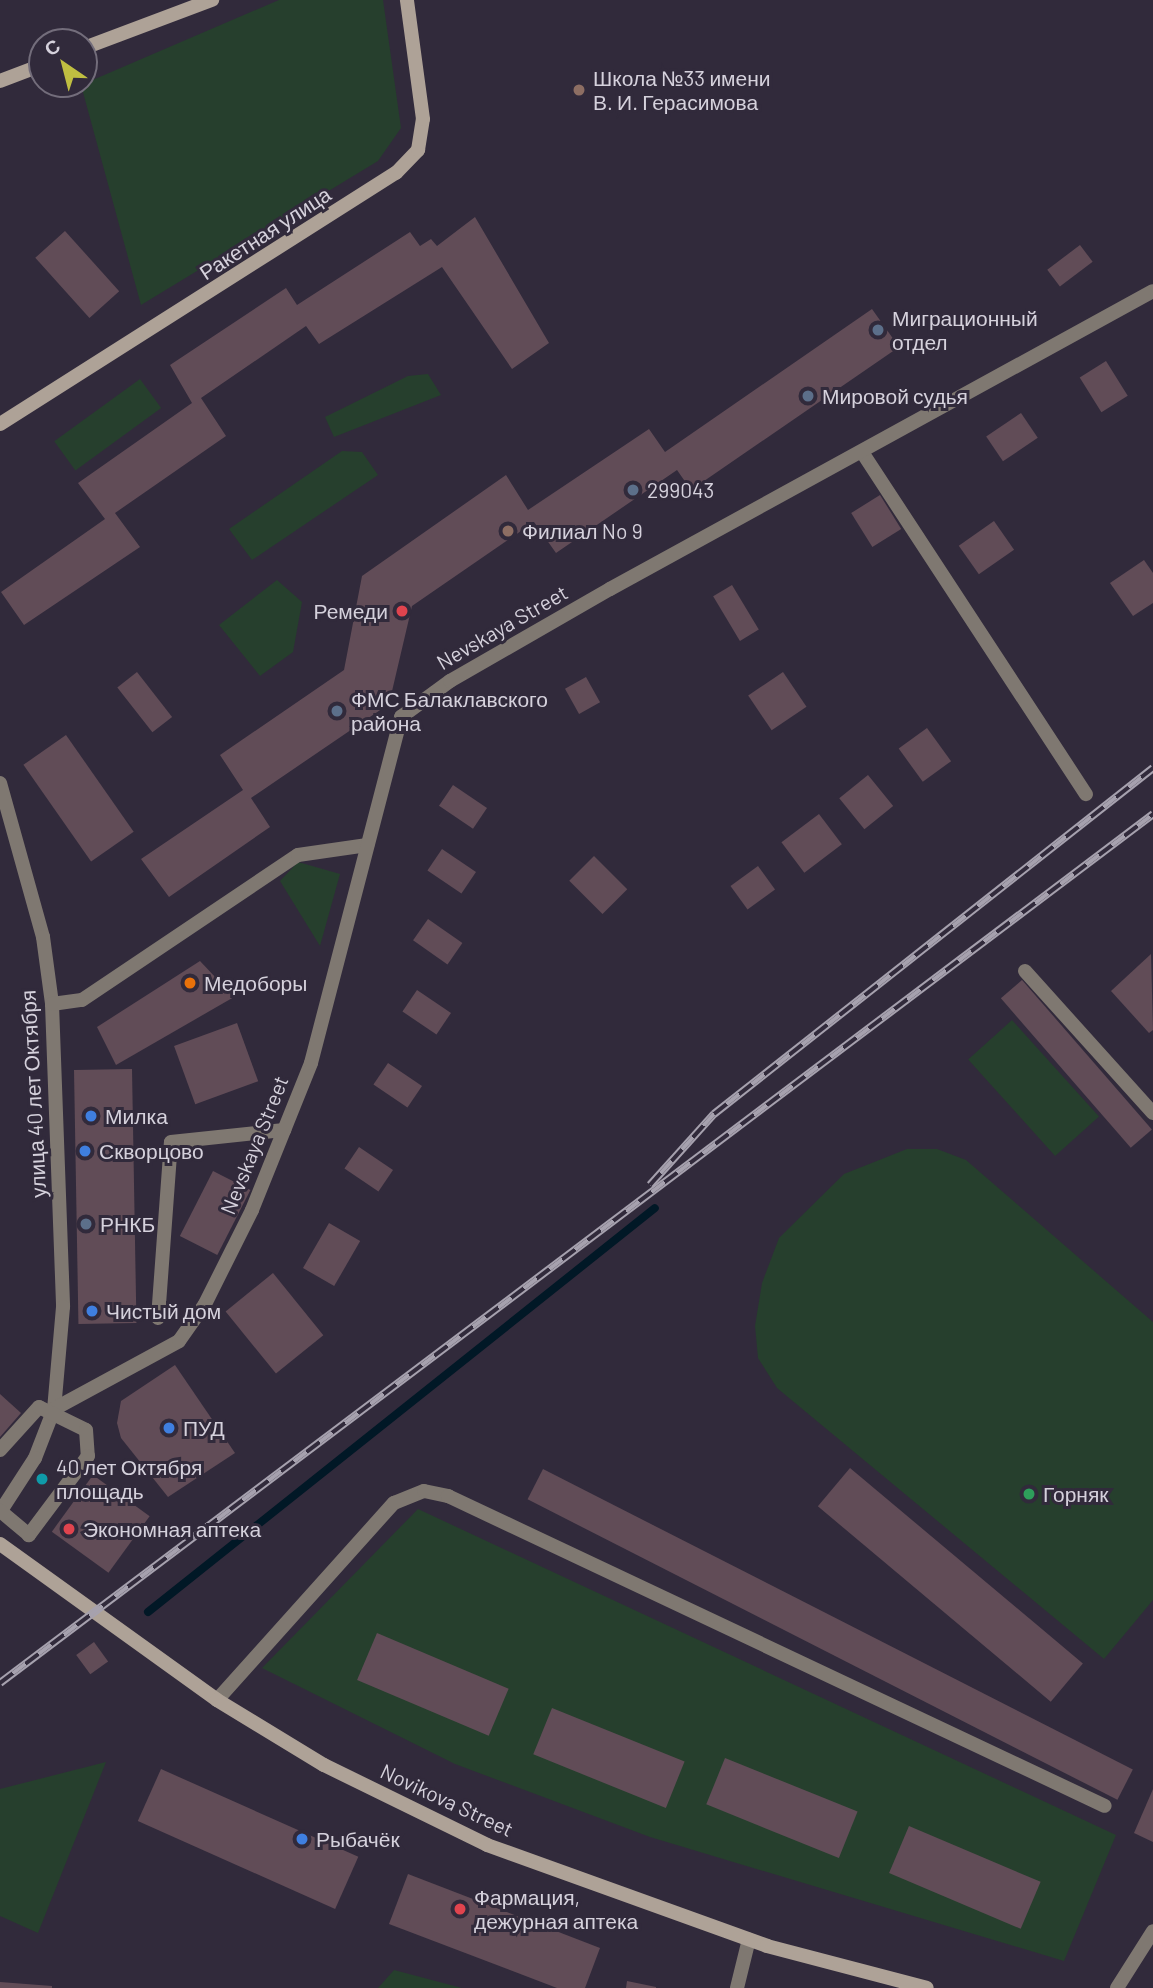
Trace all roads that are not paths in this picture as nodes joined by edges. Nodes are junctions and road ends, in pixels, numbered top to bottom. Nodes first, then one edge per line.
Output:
1 (212, 0) edge
2 (407, 0) edge
3 (98, 43) edge
4 (28, 70) edge
5 (0, 81) edge
6 (1153, 291) edge
7 (0, 424) edge
8 (862, 452) junction
9 (0, 783) edge
10 (1086, 794) dead end
11 (368, 845) junction
12 (1026, 971) dead end
13 (52, 1004) junction
14 (1153, 1114) edge
15 (284, 1130) junction
16 (158, 1318) dead end
17 (53, 1412) junction
18 (0, 1450) edge
19 (0, 1511) edge
20 (0, 1544) edge
21 (217, 1700) junction
22 (1105, 1806) dead end
23 (1153, 1931) edge
24 (749, 1939) junction
25 (737, 1988) edge
26 (928, 1988) edge
27 (1117, 1988) edge

1 - 3 main road
2 - 7 main road, Ракетная улица
4 - 5 main road
6 - 8 street, Nevskaya Street
8 - 10 street
8 - 11 street, Nevskaya Street
9 - 13 street, улица 40 лет Октября
11 - 13 street
11 - 15 street, Nevskaya Street
12 - 14 street
13 - 17 street, улица 40 лет Октября
15 - 16 street
15 - 17 street, Nevskaya Street
17 - 18 street
17 - 19 street
17 - 19 street
20 - 21 main road, Novikova Street
21 - 22 street
21 - 24 main road, Novikova Street
23 - 27 street
24 - 25 street
24 - 26 main road, Novikova Street

